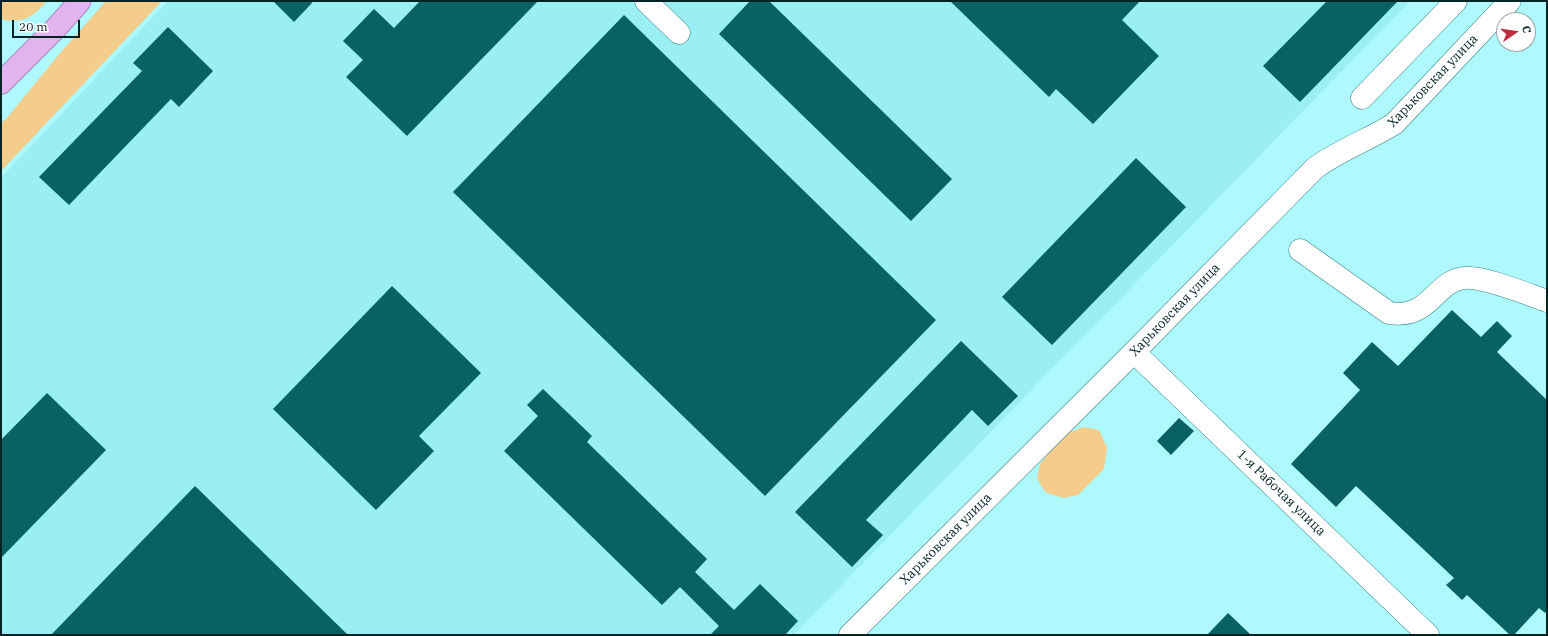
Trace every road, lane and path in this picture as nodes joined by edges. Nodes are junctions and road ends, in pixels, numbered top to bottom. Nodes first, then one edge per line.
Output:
1 (80, 1) edge
2 (646, 1) edge
3 (1456, 1) edge
4 (1510, 1) edge
5 (679, 33) dead end
6 (1, 83) edge
7 (1362, 98) dead end
8 (1300, 250) dead end
9 (1547, 301) edge
10 (1134, 352) junction
11 (850, 635) edge
12 (1428, 635) edge

1 - 6 main road
2 - 5 street
3 - 7 street
4 - 10 street, Харьковская улица
8 - 9 street
10 - 11 street, Харьковская улица
10 - 12 street, 1-я Рабочая улица

